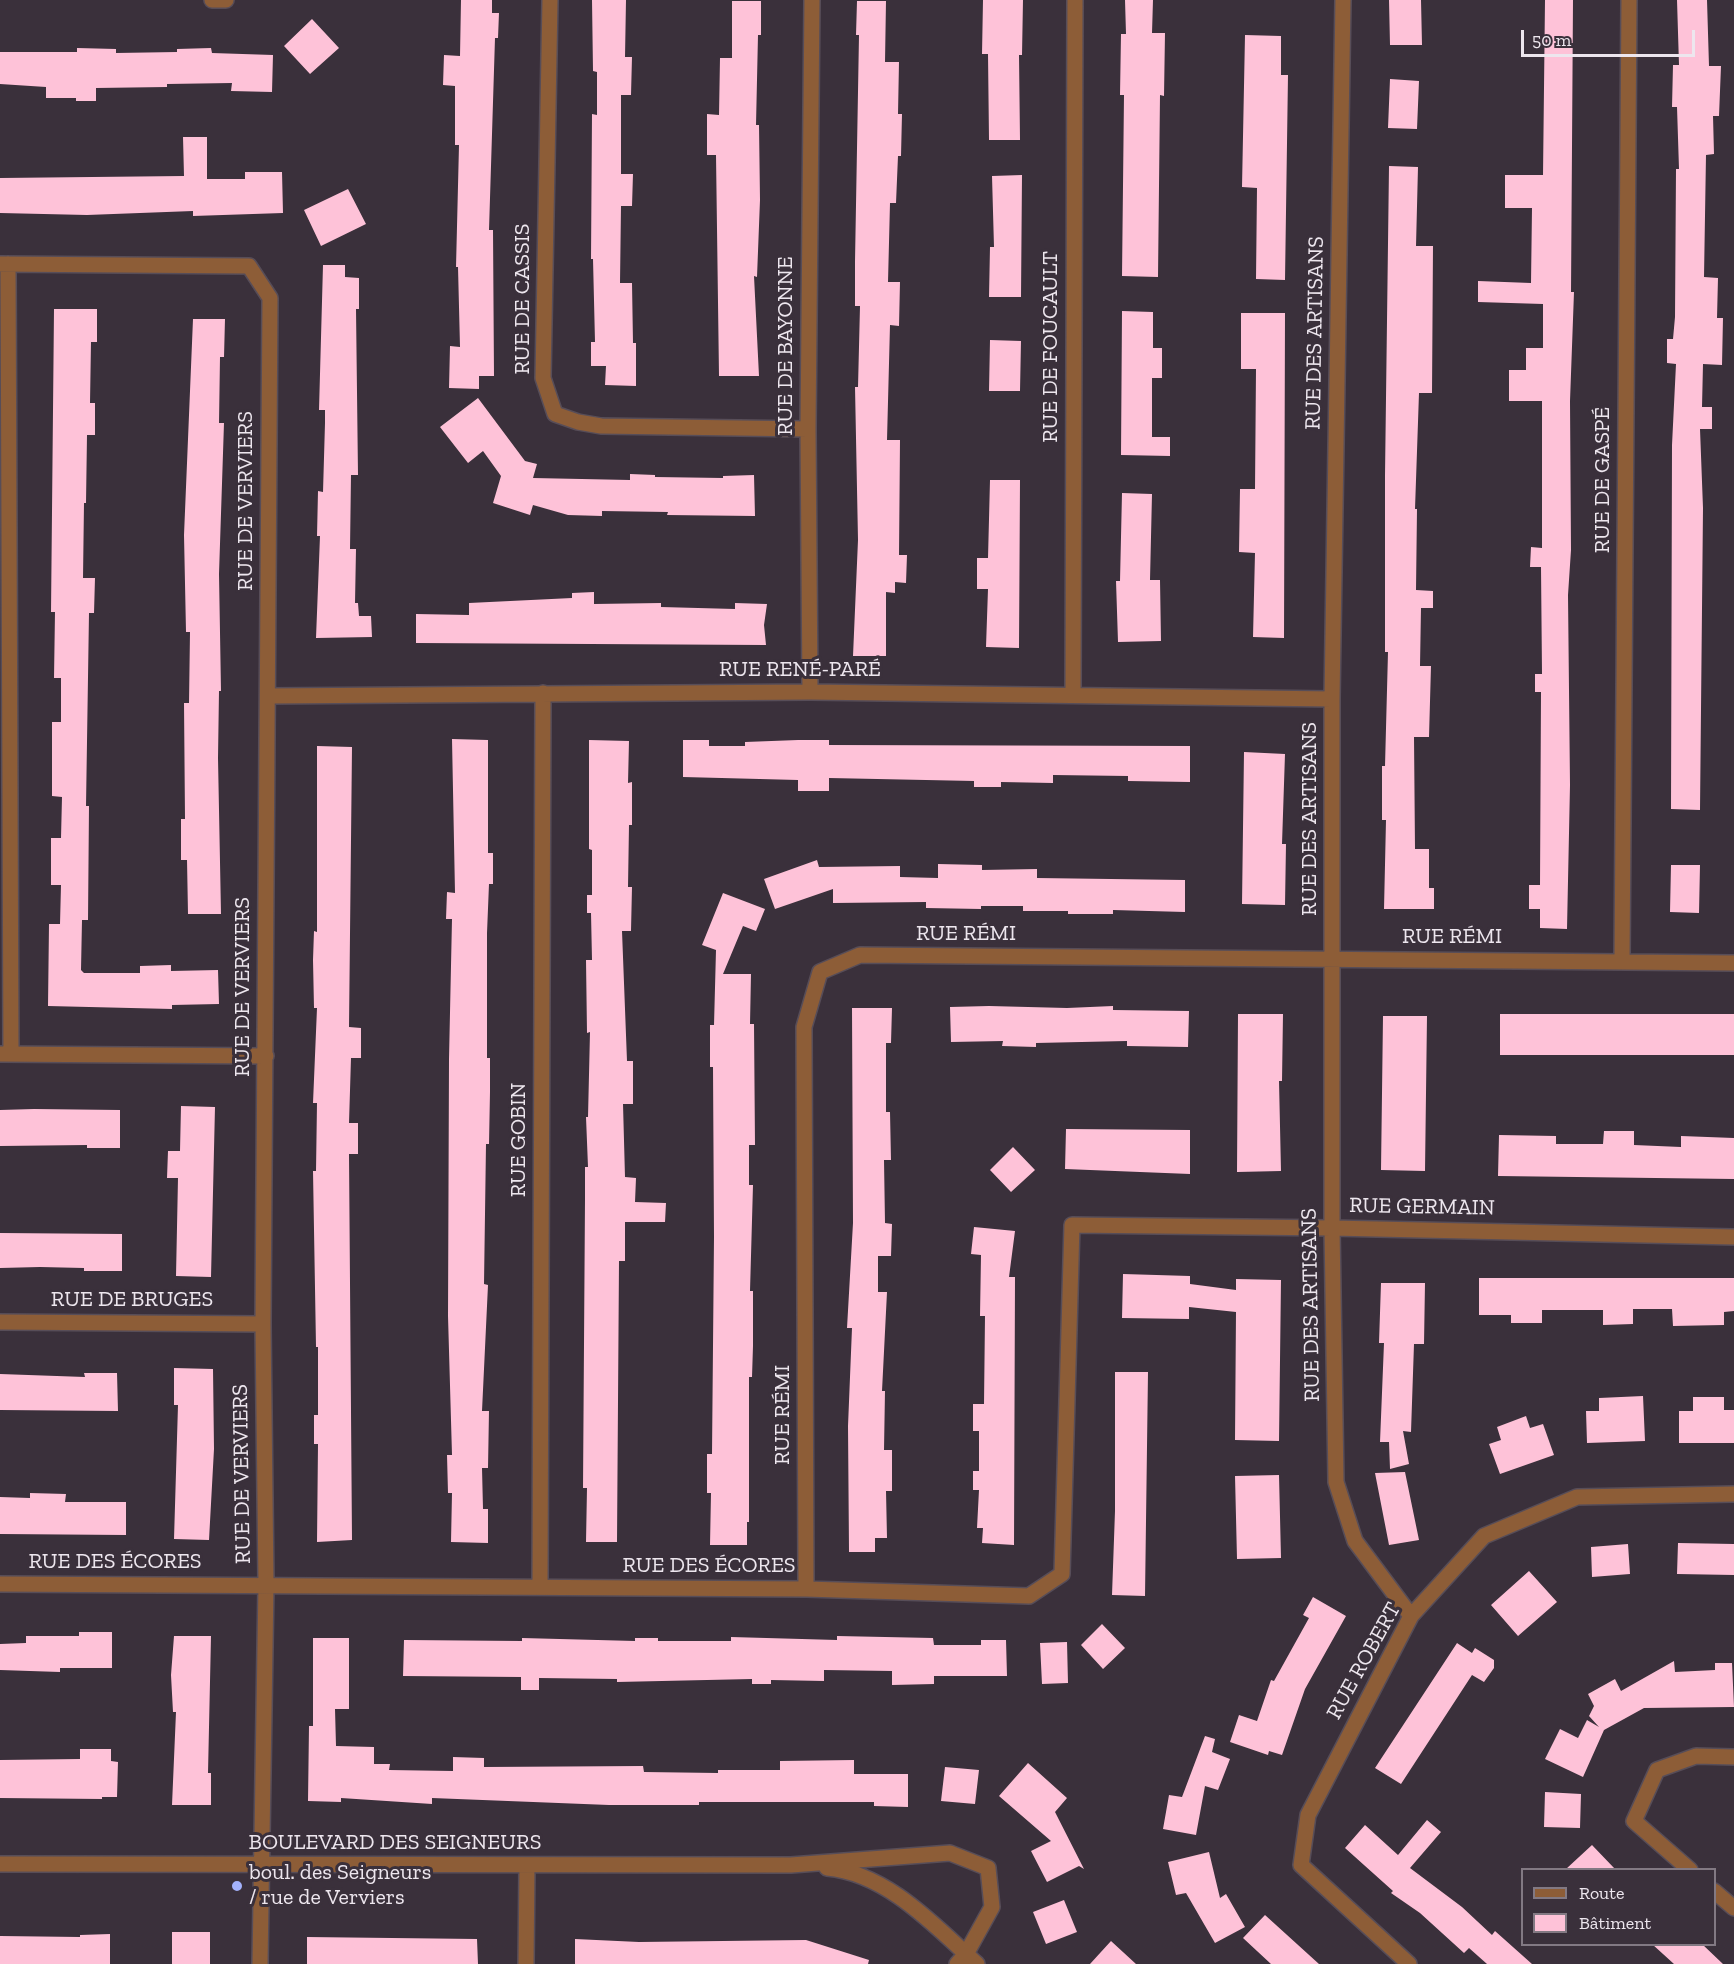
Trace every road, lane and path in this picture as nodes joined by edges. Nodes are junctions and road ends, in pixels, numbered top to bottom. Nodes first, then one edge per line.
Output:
1 (212, 0) edge
2 (226, 0) edge
3 (550, 0) edge
4 (812, 0) edge
5 (1075, 0) edge
6 (1343, 0) edge
7 (1629, 0) edge
8 (4, 264) edge
9 (808, 429) junction
10 (4, 530) edge
11 (810, 692) junction
12 (543, 693) junction
13 (1073, 695) junction
14 (268, 696) junction
15 (1332, 699) junction
16 (5, 794) edge
17 (1333, 959) junction
18 (1622, 960) junction
19 (1734, 963) edge
20 (5, 1054) edge
21 (266, 1056) junction
22 (1072, 1226) joint
23 (1332, 1228) junction
24 (1734, 1237) edge
25 (0, 1322) edge
26 (263, 1324) junction
27 (1734, 1494) edge
28 (0, 1584) edge
29 (266, 1584) junction
30 (540, 1587) junction
31 (806, 1589) junction
32 (1411, 1616) junction
33 (1734, 1757) edge
34 (0, 1864) edge
35 (261, 1865) junction
36 (791, 1865) junction
37 (527, 1866) junction
38 (1689, 1868) edge
39 (1716, 1892) edge
40 (1734, 1908) edge
41 (967, 1960) edge
42 (260, 1964) edge
43 (526, 1964) edge
44 (1409, 1964) edge

1 - 2 street
3 - 9 street, RUE DE CASSIS
4 - 9 street, RUE DE BAYONNE
5 - 13 street, RUE DE FOUCAULT
6 - 15 street, RUE DES ARTISANS
7 - 18 street, RUE DE GASPÉ
8 - 10 street
8 - 14 street, RUE DE VERVIERS
9 - 11 street, RUE DE BAYONNE
10 - 16 street
11 - 12 street, RUE RENÉ-PARÉ
11 - 13 street, RUE RENÉ-PARÉ
12 - 14 street, RUE RENÉ-PARÉ
12 - 30 street, RUE GOBIN
13 - 15 street, RUE RENÉ-PARÉ
14 - 21 street, RUE DE VERVIERS
15 - 17 street, RUE DES ARTISANS
16 - 20 street
17 - 18 street, RUE RÉMI
17 - 23 street, RUE DES ARTISANS
17 - 31 street, RUE RÉMI
18 - 19 street, RUE RÉMI
20 - 21 street
21 - 26 street, RUE DE VERVIERS
22 - 23 street, RUE GERMAIN
22 - 31 street, RUE DES ÉCORES
23 - 24 street, RUE GERMAIN
23 - 32 street, RUE DES ARTISANS
25 - 26 street, RUE DE BRUGES
26 - 29 street, RUE DE VERVIERS
27 - 32 street, RUE ROBERT
28 - 29 street, RUE DES ÉCORES
29 - 30 street, RUE DES ÉCORES
29 - 35 street, RUE DE VERVIERS
30 - 31 street, RUE DES ÉCORES
32 - 44 street, RUE ROBERT
33 - 38 street
34 - 35 street, BOULEVARD DES SEIGNEURS
35 - 37 street, BOULEVARD DES SEIGNEURS
35 - 42 street, RUE DE VERVIERS
36 - 37 street, BOULEVARD DES SEIGNEURS
36 - 41 street, BOULEVARD DES SEIGNEURS
36 - 41 street, BOULEVARD DES SEIGNEURS
37 - 43 street
39 - 40 street

